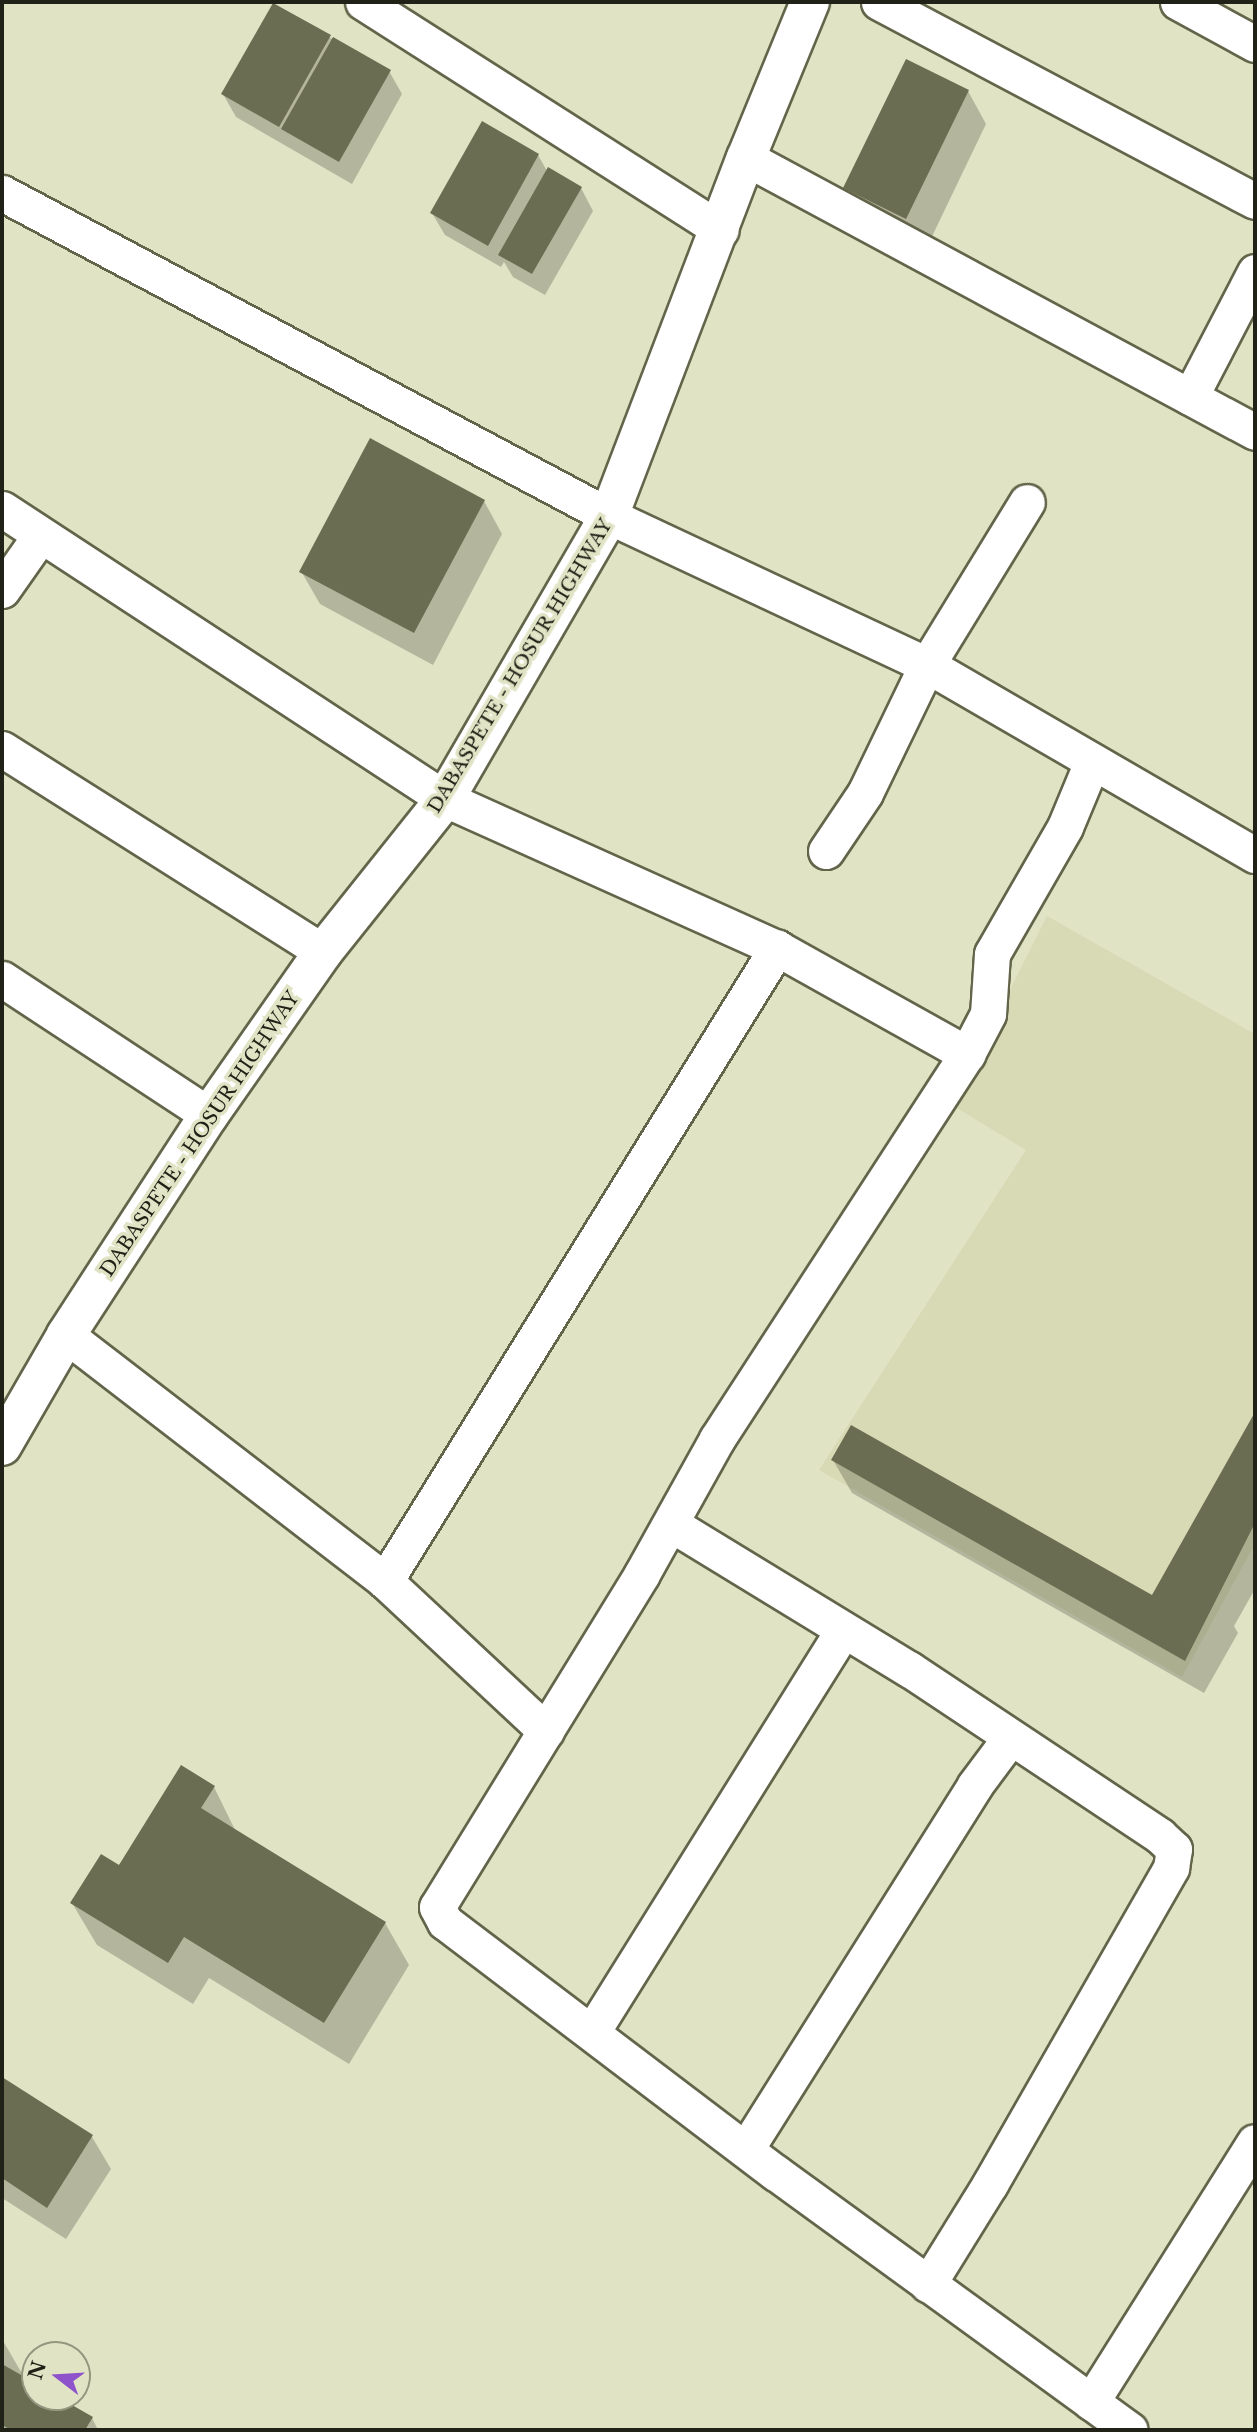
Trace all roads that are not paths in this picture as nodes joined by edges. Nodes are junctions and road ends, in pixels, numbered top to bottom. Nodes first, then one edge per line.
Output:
1 (363, 2) edge
2 (810, 2) edge
3 (879, 2) edge
4 (1178, 2) edge
5 (1255, 44) edge
6 (746, 158) junction
7 (2, 193) edge
8 (1255, 201) edge
9 (721, 230) junction
10 (1255, 272) edge
11 (1190, 397) junction
12 (1255, 432) edge
13 (1027, 502) dead end
14 (2, 509) edge
15 (610, 516) junction
16 (40, 536) junction
17 (2, 590) edge
18 (928, 665) junction
19 (2, 749) edge
20 (1092, 762) junction
21 (445, 799) junction
22 (826, 851) dead end
23 (1255, 855) edge
24 (777, 948) junction
25 (323, 952) junction
26 (2, 979) edge
27 (967, 1054) junction
28 (209, 1115) junction
29 (66, 1335) junction
30 (5, 1431) edge
31 (671, 1524) junction
32 (385, 1581) junction
33 (843, 1631) junction
34 (546, 1731) junction
35 (1010, 1738) junction
36 (592, 2032) junction
37 (1255, 2142) edge
38 (746, 2149) junction
39 (928, 2284) junction
40 (1091, 2402) junction
41 (1130, 2430) edge

1 - 9 street
2 - 6 main road, DABASPETE - HOSUR HIGHWAY
3 - 8 street
4 - 5 street
6 - 9 main road, DABASPETE - HOSUR HIGHWAY
6 - 11 street
7 - 15 street
9 - 15 main road, DABASPETE - HOSUR HIGHWAY
10 - 11 street
11 - 12 street
13 - 18 street
14 - 16 street
15 - 18 street
15 - 21 main road, DABASPETE - HOSUR HIGHWAY
16 - 17 street
16 - 21 street
18 - 20 street
18 - 22 street
19 - 25 street
20 - 23 street
20 - 27 street
21 - 24 street
21 - 25 main road, DABASPETE - HOSUR HIGHWAY
24 - 27 street
24 - 32 street
25 - 28 main road, DABASPETE - HOSUR HIGHWAY
26 - 28 street
27 - 31 street
28 - 29 main road, DABASPETE - HOSUR HIGHWAY
29 - 30 main road, DABASPETE - HOSUR HIGHWAY
29 - 32 street
31 - 33 street
31 - 34 street
32 - 34 street
33 - 35 street
33 - 36 street
34 - 36 street
35 - 38 street
35 - 39 street
36 - 38 street
37 - 40 street
38 - 39 street
39 - 40 street
40 - 41 street

